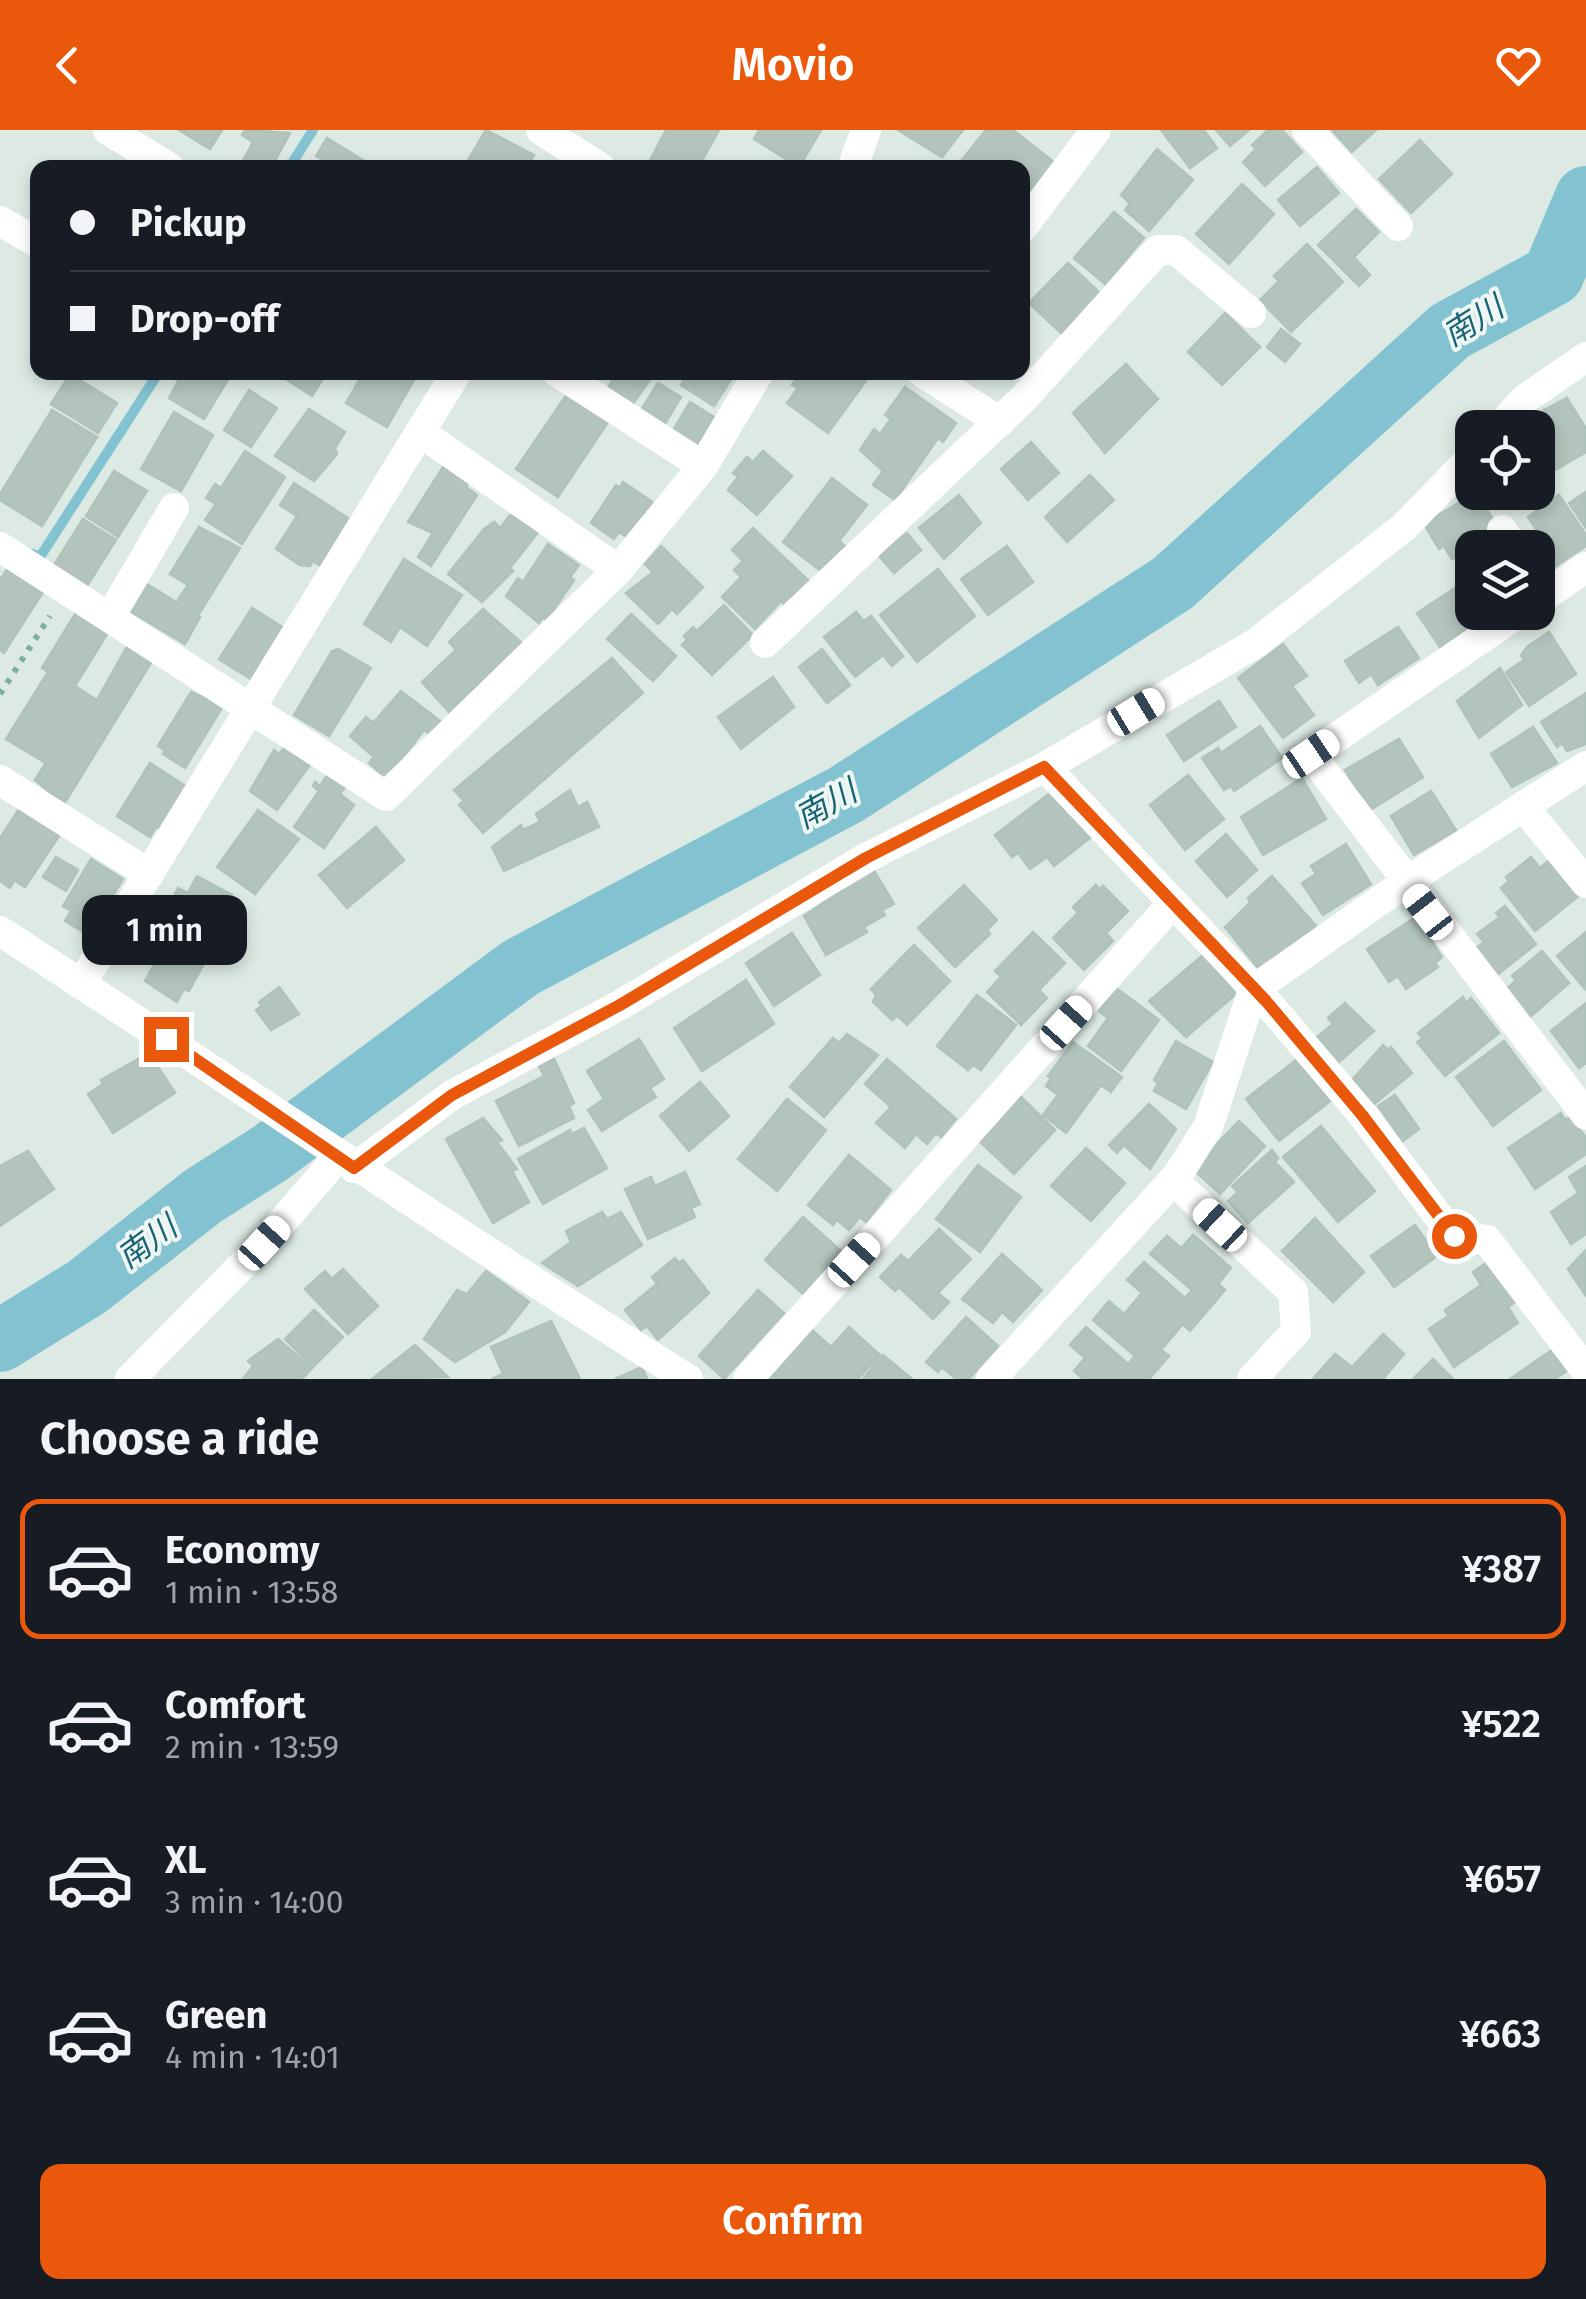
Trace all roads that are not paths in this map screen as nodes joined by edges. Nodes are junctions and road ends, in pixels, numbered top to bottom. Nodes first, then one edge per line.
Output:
1 (108, 130) edge
2 (542, 130) edge
3 (866, 130) edge
4 (1096, 130) edge
5 (1307, 130) edge
6 (573, 149) edge
7 (157, 160) edge
8 (855, 160) edge
9 (1030, 217) edge
10 (0, 220) edge
11 (1398, 226) dead end
12 (30, 238) edge
13 (1251, 313) dead end
14 (1586, 356) edge
15 (452, 380) edge
16 (569, 380) edge
17 (754, 380) edge
18 (934, 380) edge
19 (1516, 410) edge
20 (1000, 422) junction
21 (420, 432) junction
22 (703, 466) junction
23 (1455, 473) edge
24 (174, 508) dead end
25 (0, 547) edge
26 (1586, 567) edge
27 (618, 570) junction
28 (1555, 585) edge
29 (110, 617) junction
30 (1494, 630) edge
31 (765, 643) dead end
32 (250, 709) junction
33 (1586, 766) edge
34 (1044, 767) junction
35 (0, 780) edge
36 (1523, 806) junction
37 (149, 874) junction
38 (1406, 882) junction
39 (1586, 884) edge
40 (1172, 904) junction
41 (0, 931) edge
42 (81, 984) junction
43 (1254, 990) junction
44 (1586, 1115) edge
45 (346, 1162) junction
46 (1172, 1180) junction
47 (1586, 1371) edge
48 (130, 1379) edge
49 (688, 1379) edge
50 (748, 1379) edge
51 (991, 1379) edge
52 (1252, 1379) edge

1 - 7 street
2 - 6 street
3 - 8 street
4 - 9 street
5 - 11 street
10 - 12 street
13 - 20 street
14 - 19 street
15 - 21 street
16 - 22 street
17 - 22 street
18 - 20 street
20 - 31 street
21 - 27 street
21 - 32 street
22 - 27 street
23 - 34 street
24 - 29 street
25 - 29 street
26 - 28 street
27 - 32 street
29 - 32 street
30 - 38 street
32 - 37 street
33 - 36 street
34 - 40 street
34 - 45 street
35 - 37 street
36 - 38 street
36 - 39 street
37 - 42 street
38 - 43 street
38 - 44 street
40 - 43 street
40 - 50 street
41 - 42 street
42 - 45 street
43 - 46 street
43 - 47 street
45 - 48 street
45 - 49 street
46 - 51 street
46 - 52 street

